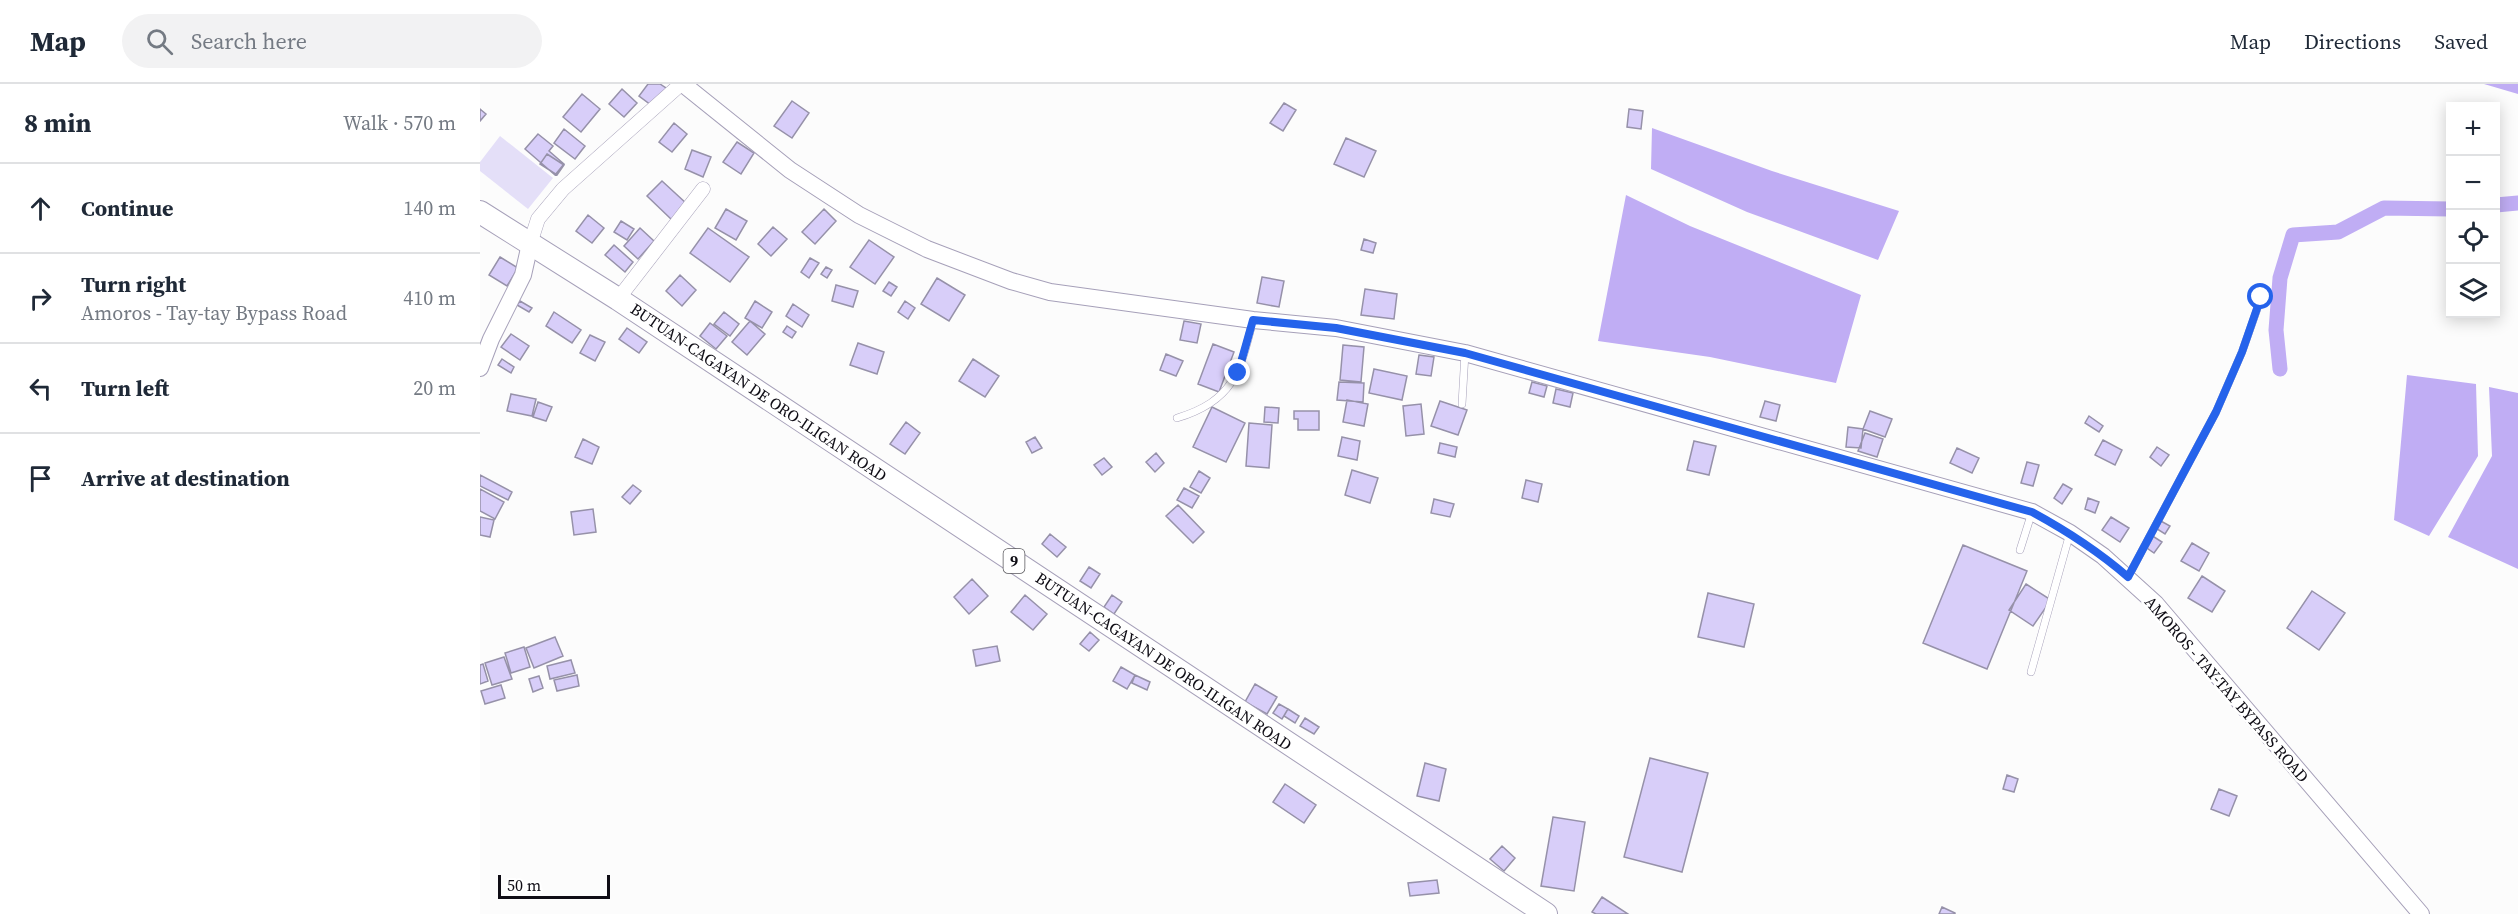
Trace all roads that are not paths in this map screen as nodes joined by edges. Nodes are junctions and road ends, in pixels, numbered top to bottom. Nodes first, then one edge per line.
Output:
1 (682, 84) edge
2 (703, 189) dead end
3 (480, 212) edge
4 (530, 244) junction
5 (2261, 297) dead end
6 (618, 298) junction
7 (1253, 320) junction
8 (1465, 353) junction
9 (480, 368) edge
10 (1462, 404) dead end
11 (1177, 418) dead end
12 (2032, 512) junction
13 (2070, 533) junction
14 (2020, 550) dead end
15 (2128, 577) junction
16 (2031, 672) dead end
17 (1546, 914) edge
18 (2421, 914) edge

1 - 4 street
1 - 7 street, AMOROS - TAY-TAY BYPASS ROAD
2 - 6 street
3 - 4 highway, BUTUAN-CAGAYAN DE ORO-ILIGAN ROAD / 9
4 - 6 highway, BUTUAN-CAGAYAN DE ORO-ILIGAN ROAD / 9
4 - 9 street
5 - 15 lane
6 - 17 highway, BUTUAN-CAGAYAN DE ORO-ILIGAN ROAD / 9
7 - 8 street, AMOROS - TAY-TAY BYPASS ROAD
7 - 11 lane
8 - 10 lane
8 - 12 street, AMOROS - TAY-TAY BYPASS ROAD
12 - 13 street, AMOROS - TAY-TAY BYPASS ROAD
12 - 14 lane
13 - 15 street, AMOROS - TAY-TAY BYPASS ROAD
13 - 16 lane
15 - 18 street, AMOROS - TAY-TAY BYPASS ROAD

